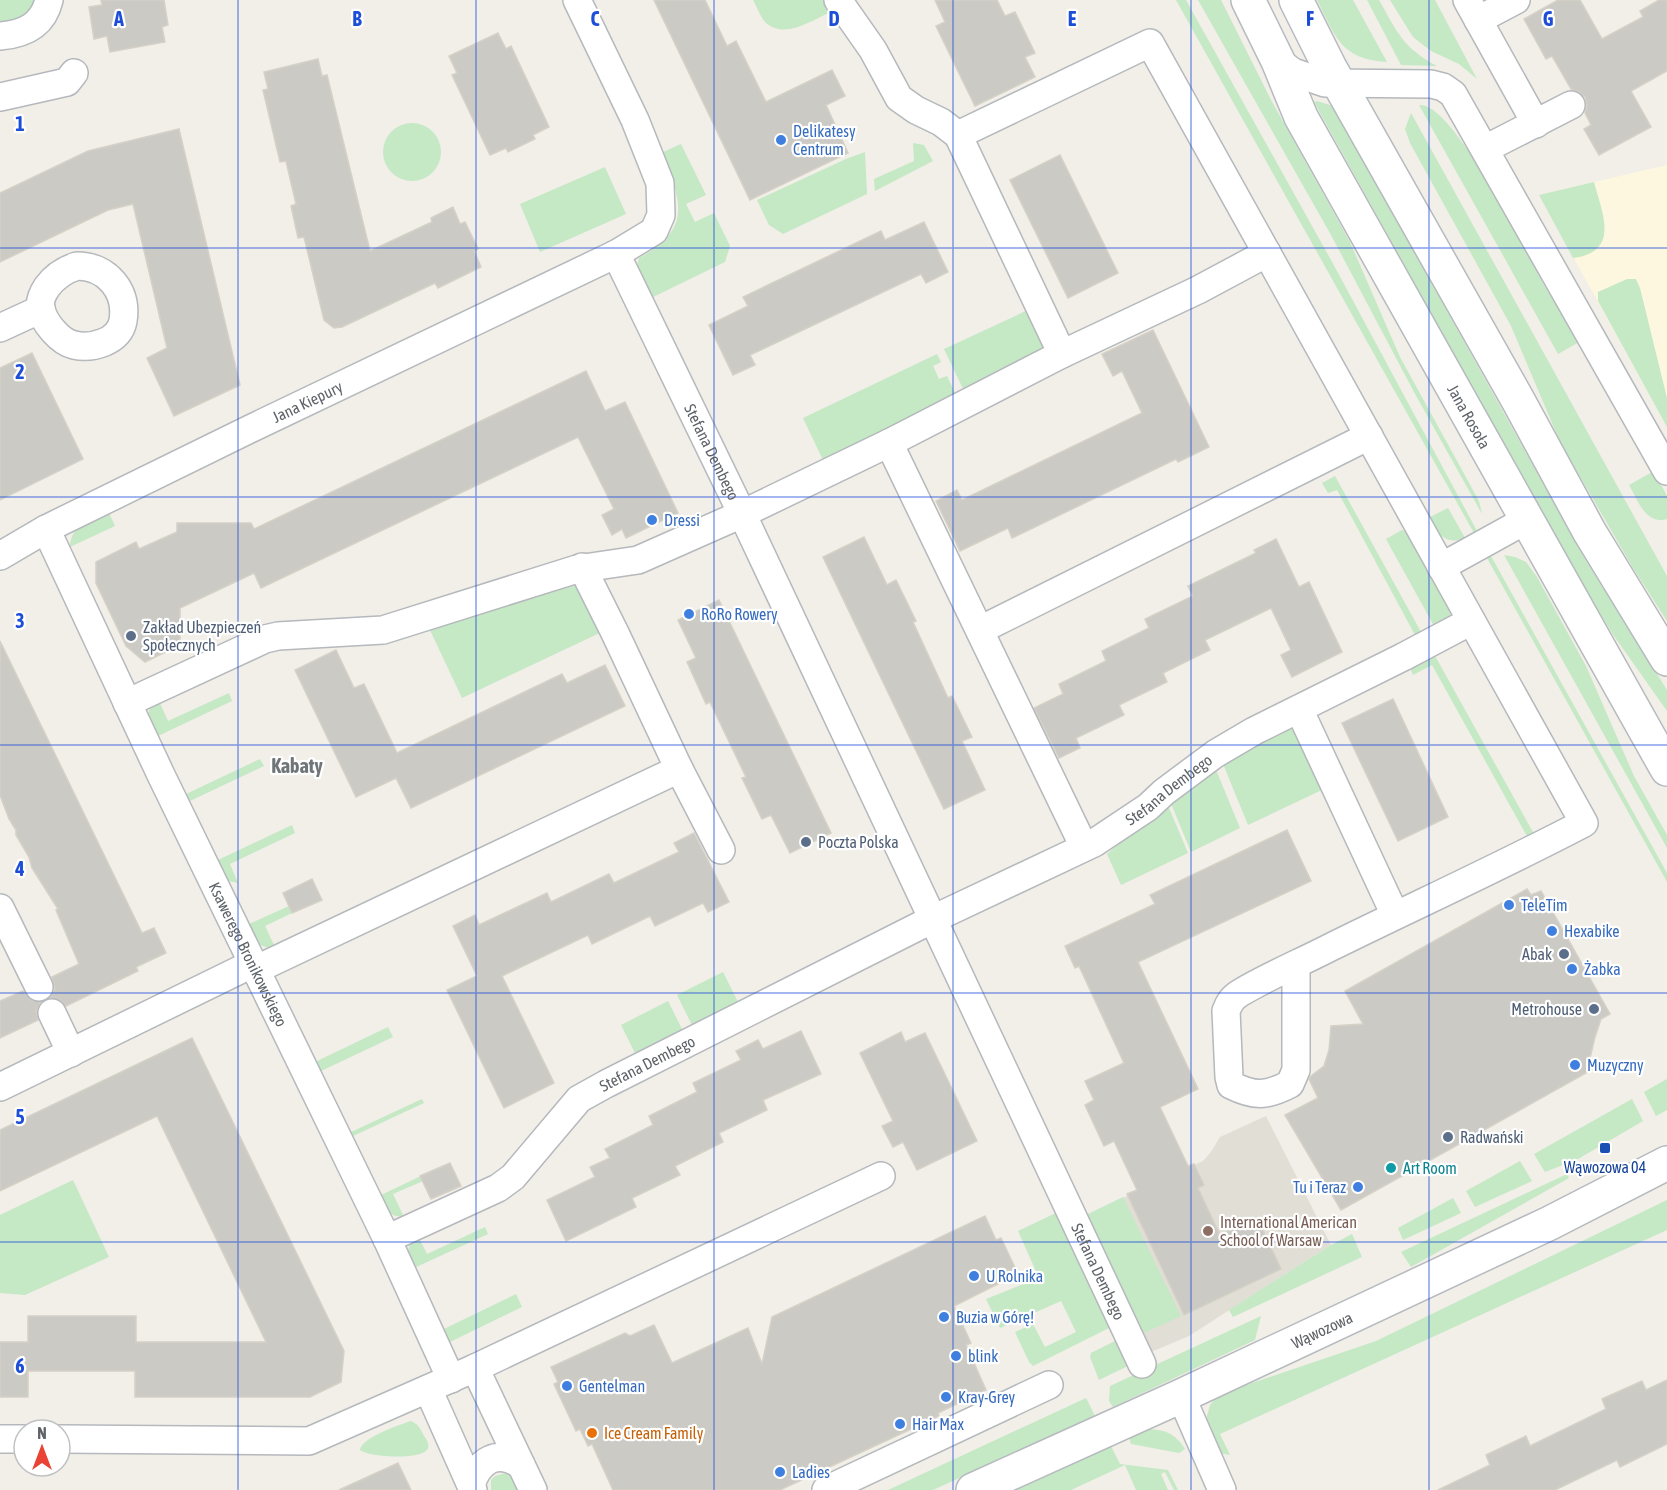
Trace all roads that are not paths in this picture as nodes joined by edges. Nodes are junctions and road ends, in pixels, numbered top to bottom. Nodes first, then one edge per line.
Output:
1 (49, 0) edge
2 (577, 0) edge
3 (838, 0) edge
4 (1248, 0) edge
5 (1296, 0) edge
6 (1516, 0) edge
7 (1472, 10) edge
8 (0, 36) edge
9 (1278, 61) junction
10 (74, 72) dead end
11 (1340, 83) junction
12 (0, 97) edge
13 (1571, 105) dead end
14 (1536, 124) junction
15 (958, 135) junction
16 (1485, 149) junction
17 (1267, 253) junction
18 (616, 254) junction
19 (41, 309) dead end
20 (0, 328) edge
21 (1062, 354) junction
22 (1369, 436) junction
23 (889, 443) junction
24 (1667, 471) edge
25 (742, 514) junction
26 (1526, 520) junction
27 (46, 529) junction
28 (0, 556) edge
29 (582, 567) junction
30 (1441, 567) junction
31 (1471, 621) junction
32 (981, 630) junction
33 (1667, 659) edge
34 (127, 703) junction
35 (1299, 709) junction
36 (679, 769) junction
37 (1667, 769) edge
38 (1084, 847) junction
39 (721, 850) dead end
40 (0, 908) edge
41 (1395, 915) junction
42 (933, 919) junction
43 (1296, 965) junction
44 (254, 967) junction
45 (39, 987) dead end
46 (52, 1013) dead end
47 (71, 1053) junction
48 (0, 1087) edge
49 (1667, 1163) edge
50 (882, 1176) dead end
51 (387, 1239) junction
52 (1142, 1364) dead end
53 (475, 1368) junction
54 (440, 1384) junction
55 (1049, 1385) dead end
56 (1181, 1396) junction
57 (72, 1439) edge
58 (521, 1465) junction
59 (472, 1487) edge
60 (532, 1490) edge
61 (826, 1490) edge
62 (973, 1490) edge
63 (1222, 1490) edge

1 - 8 street
2 - 18 street
3 - 15 street
4 - 9 street, Jana Rosoła
5 - 11 street
6 - 7 street
7 - 14 street
9 - 11 street
9 - 26 street, Jana Rosoła
10 - 12 street
11 - 16 street
11 - 33 street
13 - 14 street
14 - 16 street
15 - 17 street
15 - 21 street
16 - 24 street
17 - 21 street
17 - 22 street
18 - 25 street, Stefana Dembego
18 - 27 street, Jana Kiepury
19 - 20 street
21 - 23 street
22 - 30 street
22 - 32 street
23 - 25 street
23 - 32 street
25 - 29 street
25 - 42 street, Stefana Dembego
26 - 30 street
26 - 37 street, Jana Rosoła
27 - 28 street, Jana Kiepury
27 - 34 street, Ksawerego Bronikowskiego
29 - 34 street
29 - 36 street
30 - 31 street
31 - 35 street, Stefana Dembego
31 - 41 street
32 - 38 street
34 - 44 street, Ksawerego Bronikowskiego
35 - 38 street, Stefana Dembego
35 - 41 street
36 - 39 street
36 - 44 street
38 - 42 street, Stefana Dembego
40 - 45 street
41 - 43 street
42 - 51 street, Stefana Dembego
42 - 52 street, Stefana Dembego
43 - 43 street
44 - 47 street
44 - 51 street, Ksawerego Bronikowskiego
46 - 47 street
47 - 48 street
49 - 56 street, Wąwozowa
50 - 53 street
51 - 54 street, Ksawerego Bronikowskiego
53 - 54 street
53 - 58 street
54 - 57 street
54 - 59 street, Ksawerego Bronikowskiego
55 - 61 street
56 - 62 street, Wąwozowa
56 - 63 street
58 - 59 street
58 - 60 street

